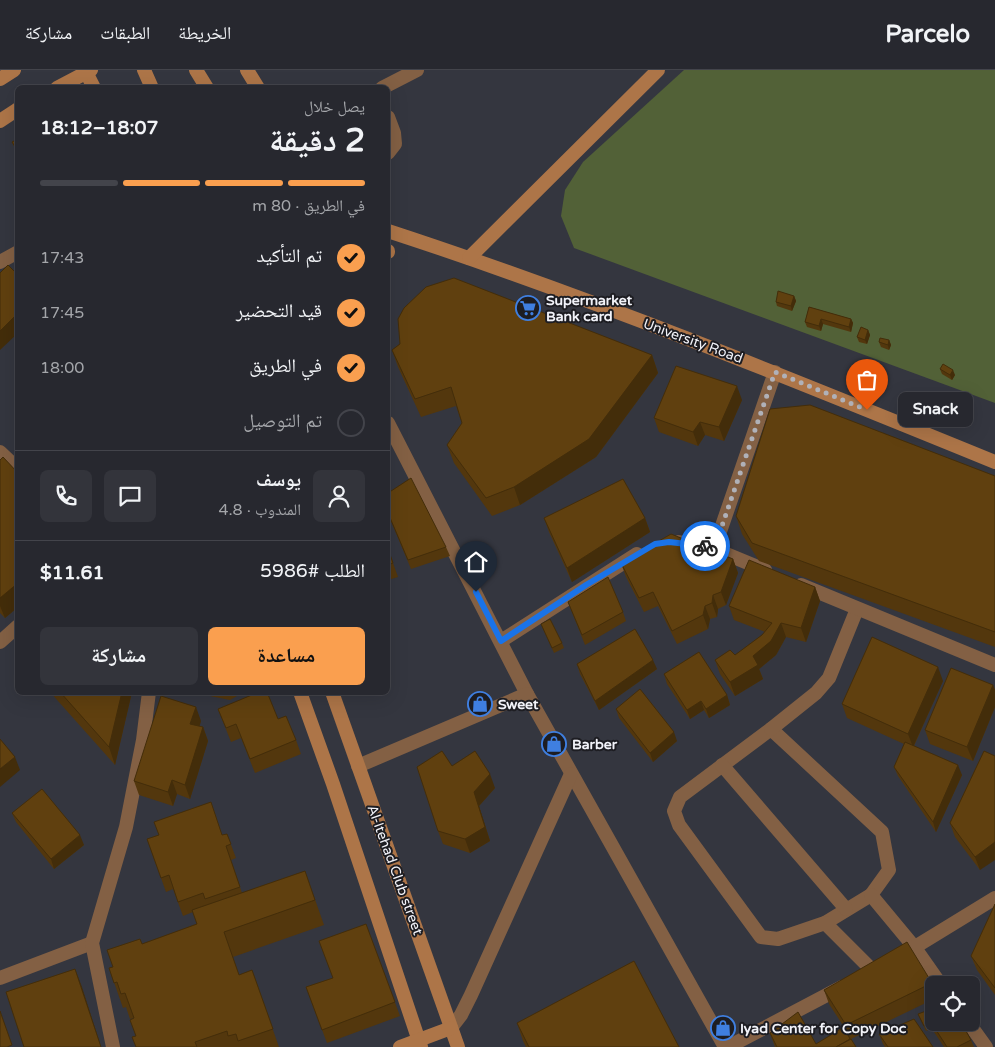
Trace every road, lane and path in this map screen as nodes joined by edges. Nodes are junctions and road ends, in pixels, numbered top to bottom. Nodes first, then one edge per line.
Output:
1 (14, 70) edge
2 (85, 70) edge
3 (90, 70) edge
4 (144, 70) edge
5 (196, 70) edge
6 (247, 70) edge
7 (417, 70) edge
8 (658, 70) edge
9 (0, 79) edge
10 (62, 85) edge
11 (92, 85) edge
12 (151, 85) edge
13 (205, 85) edge
14 (256, 85) edge
15 (388, 85) edge
16 (15, 111) edge
17 (0, 121) edge
18 (390, 122) edge
19 (390, 150) edge
20 (390, 232) edge
21 (15, 254) edge
22 (469, 258) junction
23 (0, 262) edge
24 (775, 372) junction
25 (390, 427) edge
26 (0, 452) edge
27 (995, 462) edge
28 (15, 465) edge
29 (662, 543) edge
30 (647, 549) edge
31 (714, 549) junction
32 (857, 609) junction
33 (15, 629) edge
34 (501, 641) junction
35 (0, 642) edge
36 (995, 665) edge
37 (527, 694) junction
38 (150, 695) edge
39 (301, 695) edge
40 (333, 695) edge
41 (771, 729) junction
42 (722, 765) junction
43 (358, 766) junction
44 (570, 774) junction
45 (871, 895) junction
46 (995, 898) edge
47 (846, 908) junction
48 (825, 923) junction
49 (92, 943) junction
50 (915, 948) junction
51 (873, 971) junction
52 (935, 976) edge
53 (0, 978) edge
54 (451, 1028) junction
55 (974, 1031) edge
56 (420, 1044) edge
57 (112, 1047) edge
58 (400, 1047) edge
59 (458, 1047) edge
60 (726, 1047) edge
61 (986, 1047) edge

1 - 9 main road
2 - 11 main road
3 - 10 main road, bridge
4 - 12 main road
5 - 13 main road
6 - 14 main road
7 - 15 street
8 - 22 main road
16 - 17 main road
18 - 19 street
20 - 22 main road, University Road
21 - 23 street
22 - 24 main road, University Road
24 - 27 main road, University Road
24 - 31 street
25 - 34 street
26 - 28 street
29 - 31 street
30 - 34 street
31 - 32 street
32 - 36 street
32 - 41 street
33 - 35 street
34 - 37 street
37 - 43 street
37 - 44 street
38 - 49 street
39 - 56 main road
40 - 43 main road, Al-Itehad Club street
41 - 42 street
41 - 45 street
42 - 47 street
42 - 48 street
43 - 54 main road, Al-Itehad Club street
44 - 54 street
44 - 60 street
45 - 47 street
45 - 50 street
46 - 50 street
47 - 48 street
48 - 51 street
49 - 53 street
49 - 57 street
50 - 51 street
50 - 52 street
51 - 60 street
54 - 56 main road
54 - 59 main road, Al-Itehad Club street
55 - 61 street
56 - 58 main road

